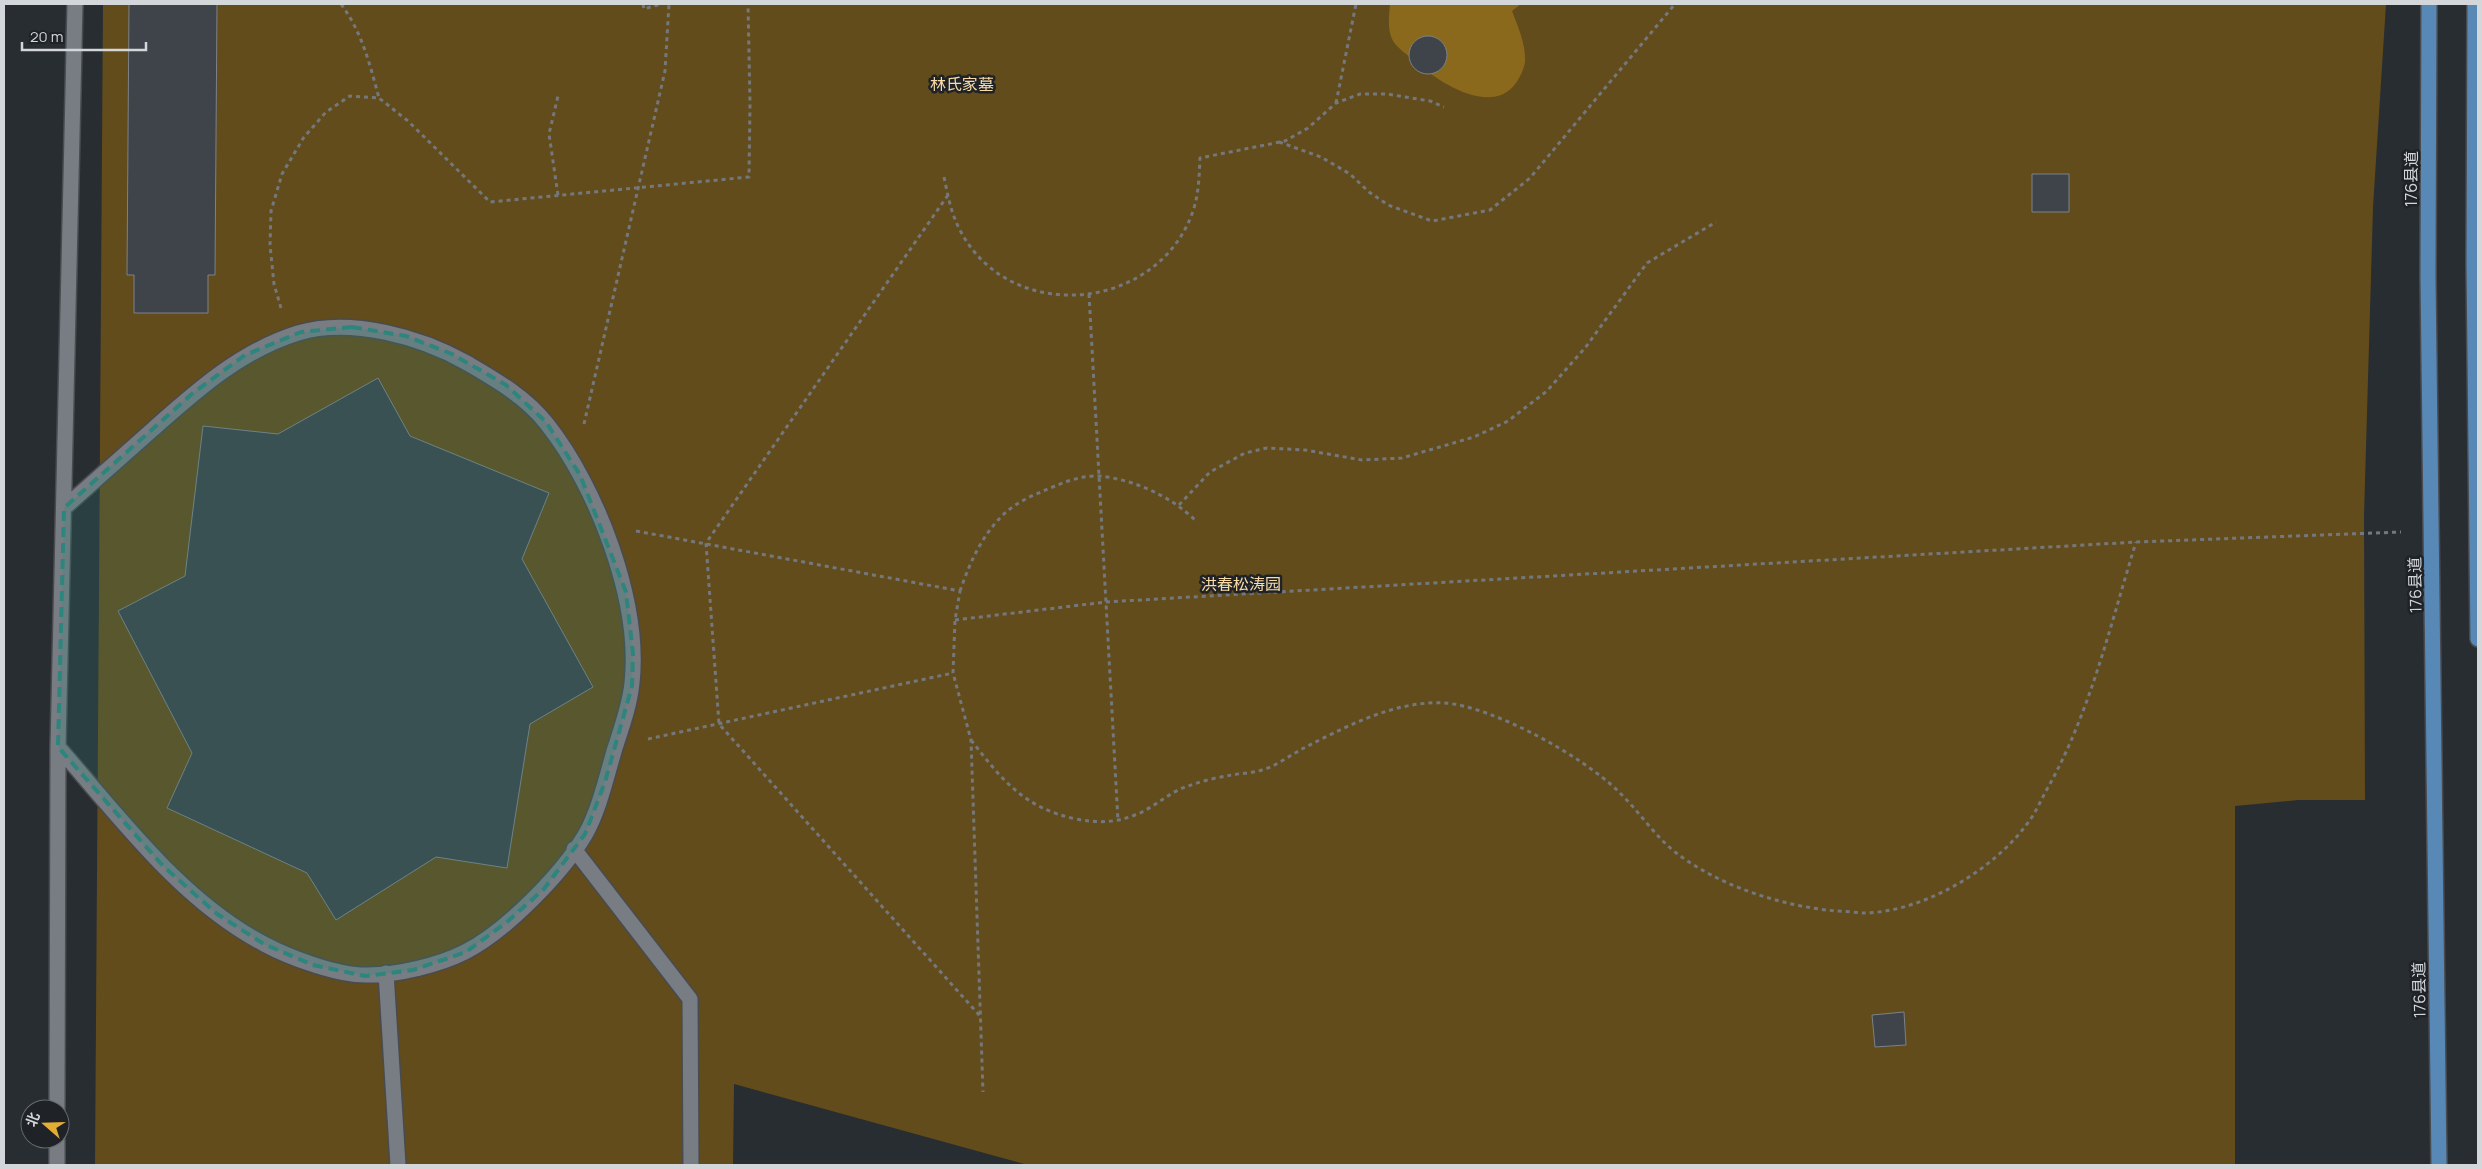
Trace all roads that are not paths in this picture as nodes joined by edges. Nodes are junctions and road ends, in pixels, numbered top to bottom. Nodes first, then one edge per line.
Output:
1 (75, 4) edge
2 (2429, 4) edge
3 (2475, 4) edge
4 (64, 508) junction
5 (2478, 639) edge
6 (58, 748) junction
7 (574, 849) junction
8 (386, 973) junction
9 (57, 1099) edge
10 (57, 1149) edge
11 (57, 1165) edge
12 (398, 1165) edge
13 (692, 1165) edge
14 (2439, 1165) edge

1 - 4 street
2 - 14 main road, 176县道
3 - 5 main road
4 - 6 street
4 - 7 street
6 - 8 street
6 - 9 street
7 - 8 street
7 - 13 street
8 - 12 street
10 - 11 street

